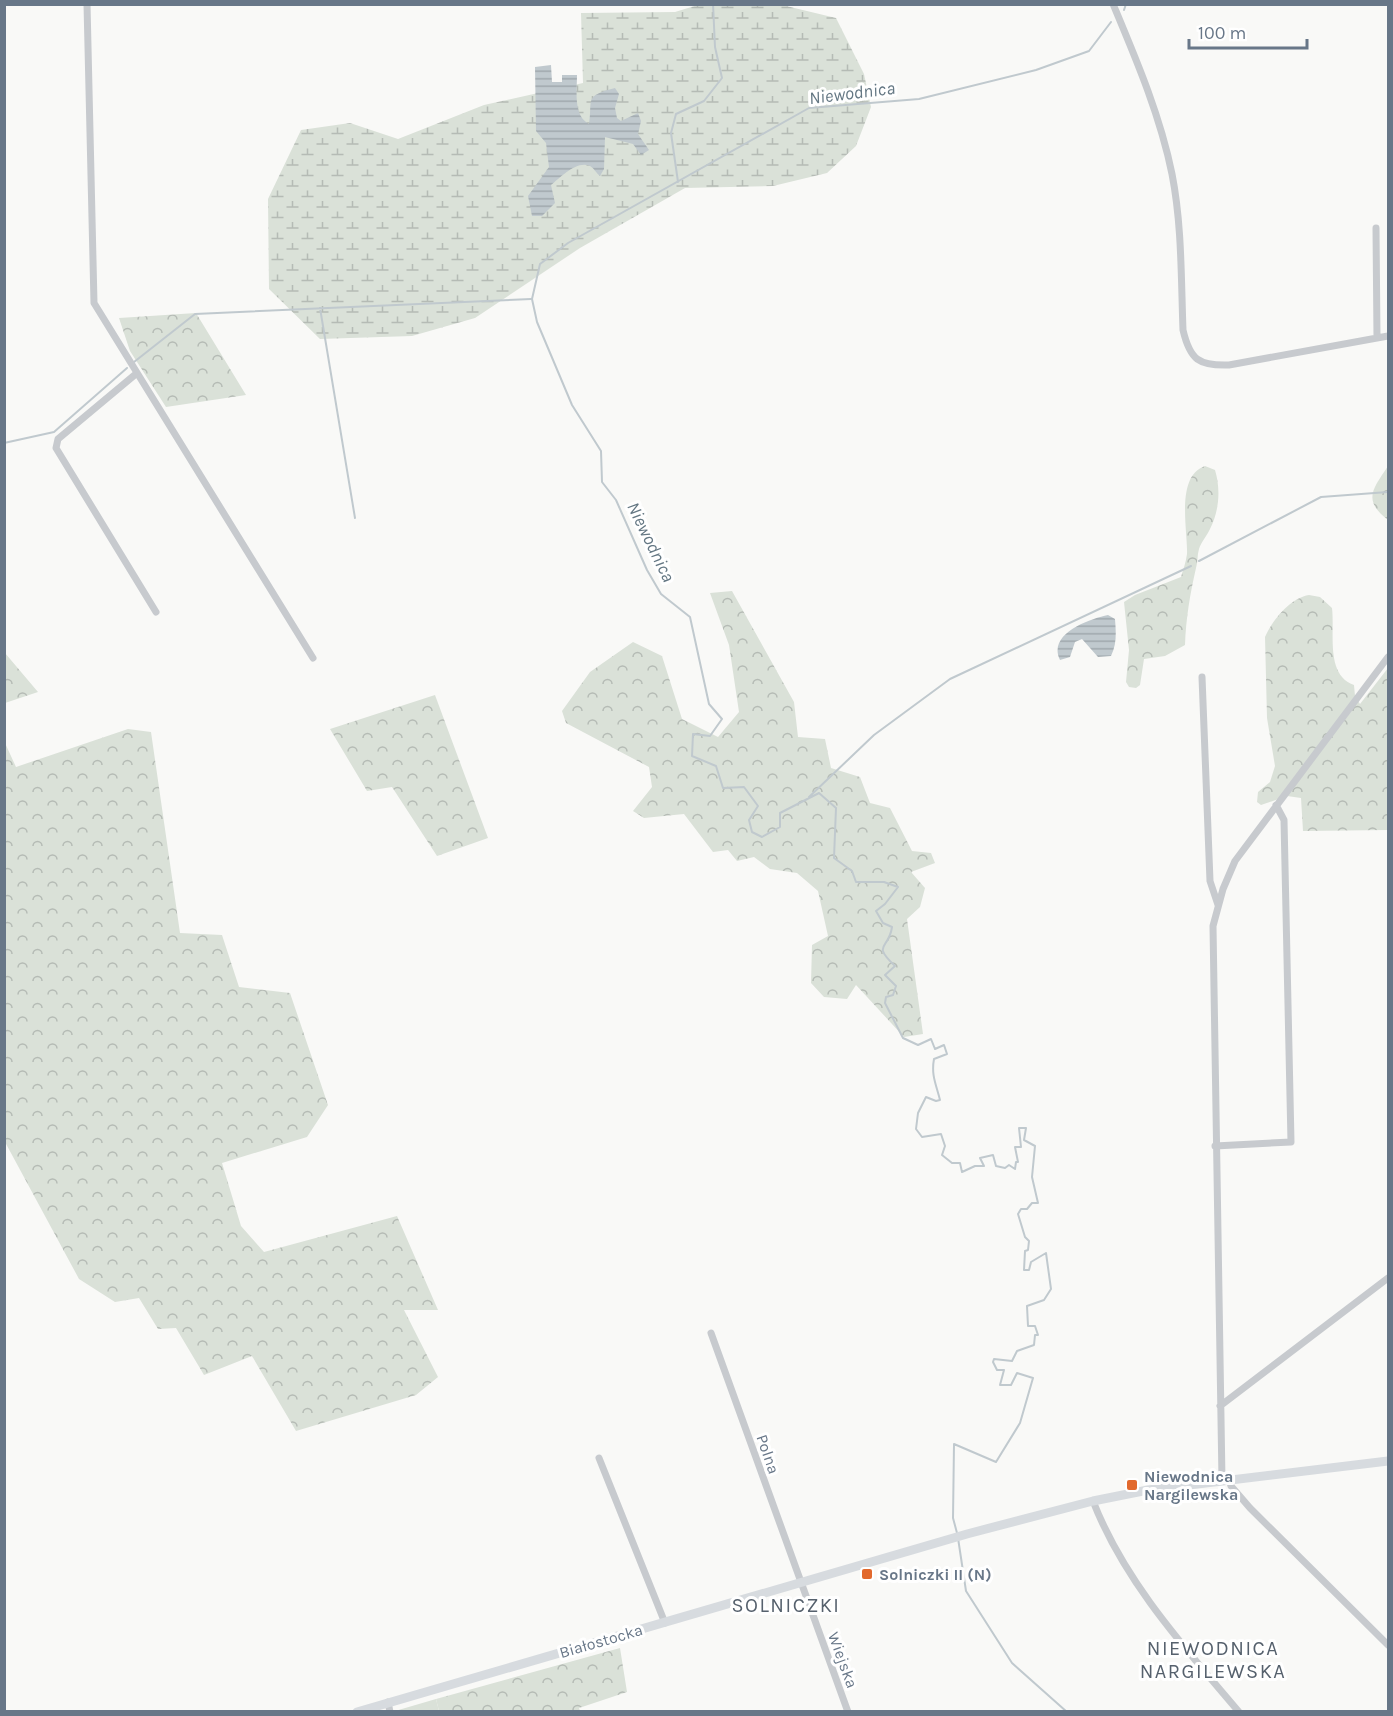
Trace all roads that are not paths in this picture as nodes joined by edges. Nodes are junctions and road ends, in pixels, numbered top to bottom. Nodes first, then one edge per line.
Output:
1 (87, 4) edge
2 (1113, 4) edge
3 (1376, 228) dead end
4 (1389, 336) edge
5 (1377, 337) junction
6 (137, 373) junction
7 (156, 612) dead end
8 (1389, 657) edge
9 (313, 658) dead end
10 (1202, 677) dead end
11 (1276, 805) junction
12 (1218, 904) junction
13 (1215, 1146) junction
14 (1389, 1278) edge
15 (711, 1333) dead end
16 (1220, 1406) junction
17 (599, 1458) dead end
18 (1389, 1461) edge
19 (1226, 1480) junction
20 (1093, 1501) junction
21 (801, 1583) junction
22 (665, 1623) junction
23 (1389, 1645) edge
24 (389, 1707) edge
25 (357, 1712) edge
26 (848, 1712) edge
27 (1239, 1712) edge

1 - 6 street
2 - 5 street
3 - 5 street
4 - 5 street
6 - 7 street
6 - 9 street
8 - 11 street
10 - 12 street
11 - 12 street
11 - 13 street
12 - 13 street
13 - 16 street
14 - 16 street
15 - 21 street, Polna
16 - 19 street
17 - 22 street
18 - 19 street, Białostocka
19 - 20 street, Białostocka
19 - 23 street
20 - 21 street, Białostocka
20 - 27 street
21 - 22 street, Białostocka
21 - 26 street, Wiejska
22 - 24 street, Białostocka
24 - 25 street, Białostocka

